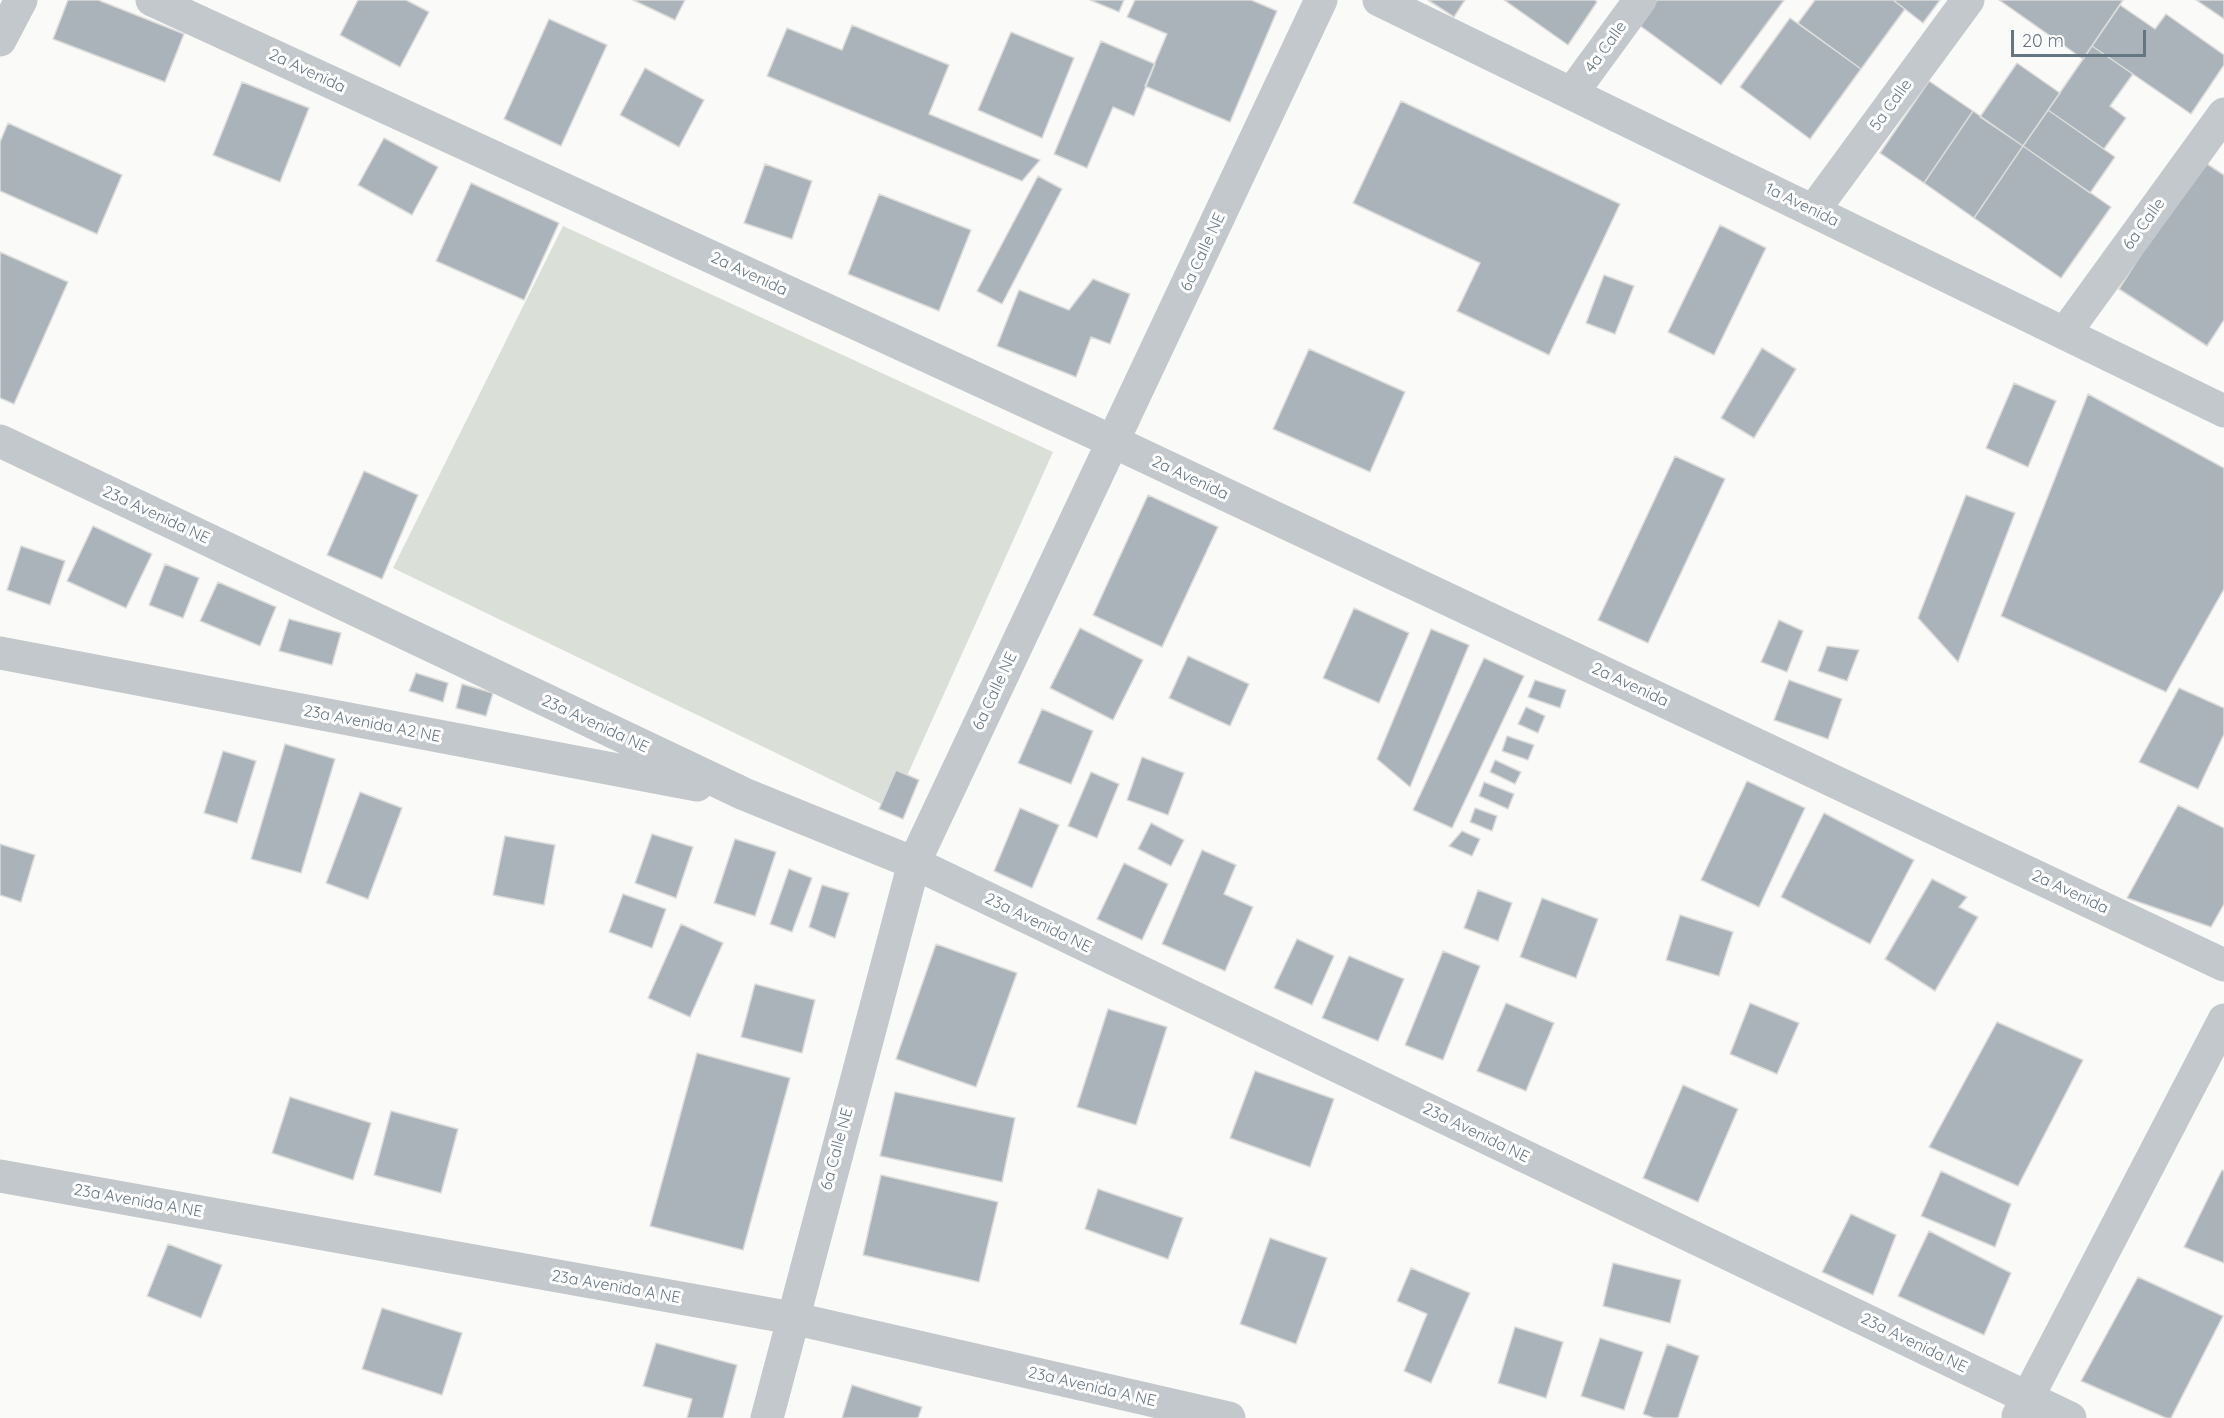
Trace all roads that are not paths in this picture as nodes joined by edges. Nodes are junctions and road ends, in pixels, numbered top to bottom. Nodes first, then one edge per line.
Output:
1 (21, 0) edge
2 (153, 0) edge
3 (1321, 0) edge
4 (1379, 0) edge
5 (1640, 0) edge
6 (1968, 0) edge
7 (0, 40) edge
8 (1572, 93) junction
9 (2224, 114) edge
10 (1813, 211) junction
11 (2065, 333) junction
12 (2224, 411) edge
13 (0, 441) edge
14 (1114, 442) junction
15 (0, 653) edge
16 (744, 794) junction
17 (914, 863) junction
18 (2224, 965) edge
19 (2224, 1020) edge
20 (0, 1176) edge
21 (792, 1318) junction
22 (2022, 1408) edge
23 (767, 1418) edge
24 (1229, 1418) edge
25 (2070, 1418) edge

1 - 7 street
2 - 14 street, 2a Avenida
3 - 14 street, 6a Calle NE
4 - 8 street, 1a Avenida
5 - 8 street, 4a Calle
6 - 10 street, 5a Calle
8 - 10 street, 1a Avenida
9 - 11 street, 6a Calle
10 - 11 street, 1a Avenida
11 - 12 street, 1a Avenida
13 - 16 street, 23a Avenida NE
14 - 17 street, 6a Calle NE
14 - 18 street, 2a Avenida
15 - 16 street, 23a Avenida A2 NE
16 - 17 street, 23a Avenida NE
17 - 21 street, 6a Calle NE
17 - 22 street, 23a Avenida NE
19 - 22 street
20 - 21 street, 23a Avenida A NE
21 - 23 street, 6a Calle NE
21 - 24 street, 23a Avenida A NE
22 - 25 street, 23a Avenida NE

